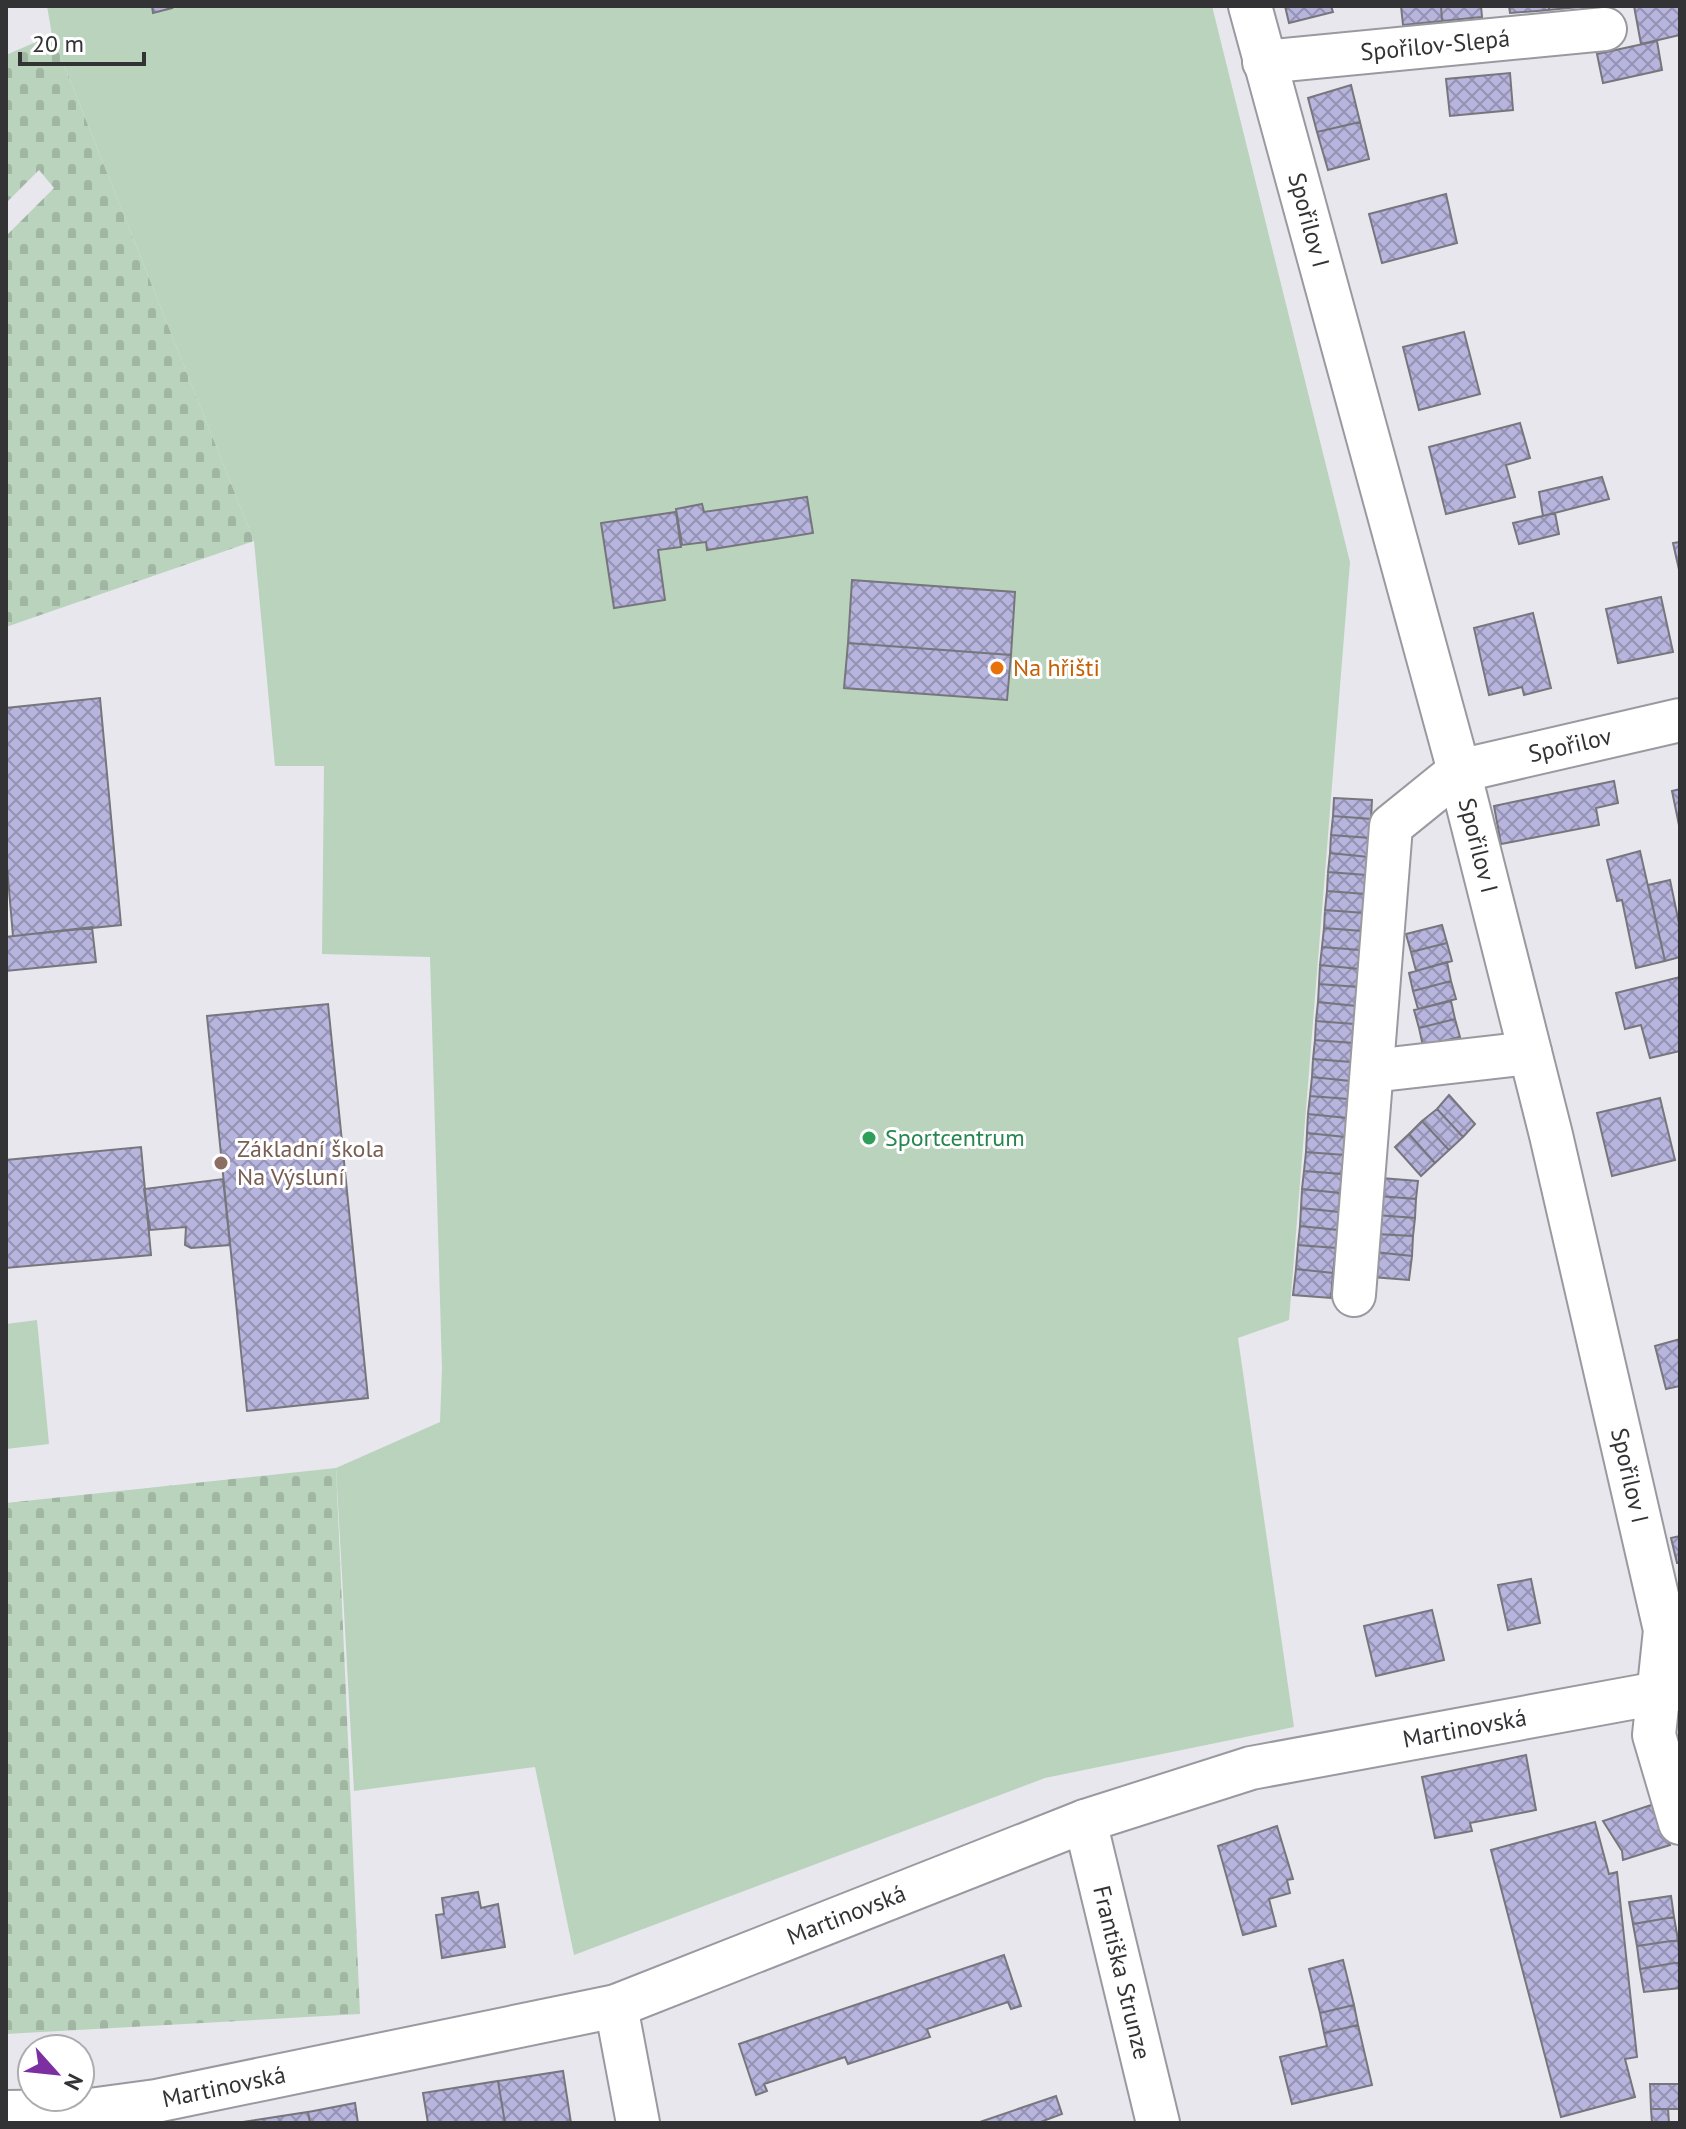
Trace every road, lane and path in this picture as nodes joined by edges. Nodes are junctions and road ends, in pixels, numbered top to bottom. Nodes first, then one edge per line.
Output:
1 (1250, 6) edge
2 (1605, 29) dead end
3 (1264, 62) junction
4 (1680, 720) edge
5 (1459, 771) junction
6 (1530, 1053) junction
7 (1372, 1071) junction
8 (1354, 1295) dead end
9 (1668, 1691) edge
10 (1085, 1821) junction
11 (1680, 1823) edge
12 (616, 2006) junction
13 (6, 2112) edge
14 (83, 2117) edge
15 (638, 2123) edge
16 (1158, 2123) edge

1 - 3 street, Spořilov I
2 - 3 street, Spořilov-Slepá
3 - 5 street, Spořilov I
4 - 5 street, Spořilov
5 - 6 street, Spořilov I
5 - 7 street
6 - 7 street
6 - 9 street, Spořilov I
7 - 8 street
9 - 10 street, Martinovská
9 - 11 street, Spořilov I
10 - 12 street, Martinovská
10 - 16 street, Františka Strunze
12 - 14 street, Martinovská
12 - 15 street
13 - 14 street, Martinovská

